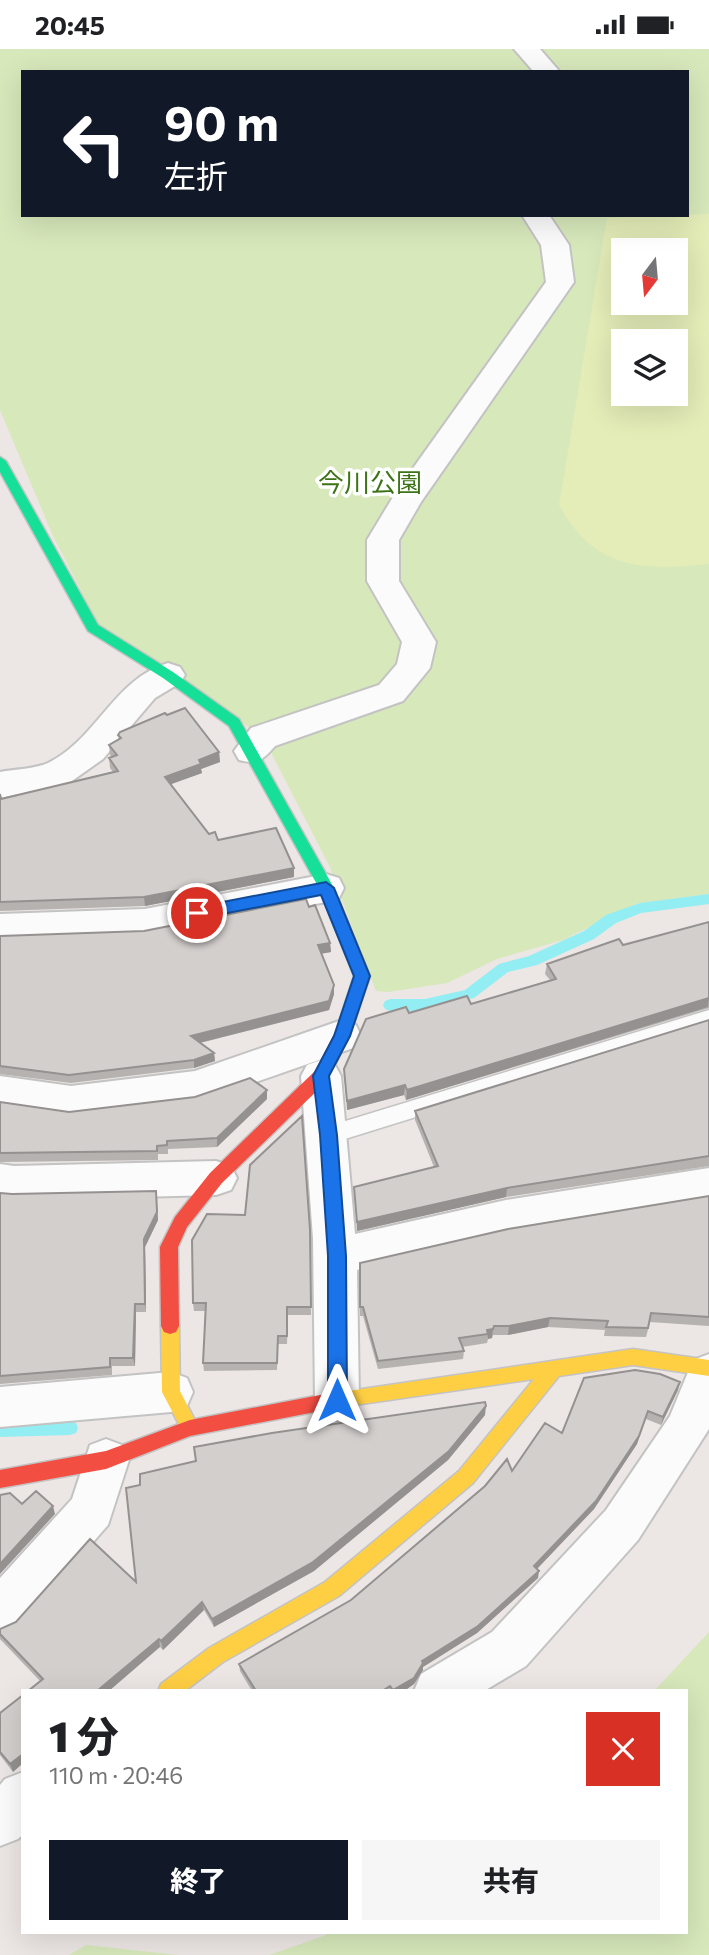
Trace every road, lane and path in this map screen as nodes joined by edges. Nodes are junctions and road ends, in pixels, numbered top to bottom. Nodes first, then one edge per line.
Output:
1 (526, 49) edge
2 (546, 70) edge
3 (536, 217) edge
4 (0, 461) edge
5 (167, 675) junction
6 (251, 751) junction
7 (0, 785) edge
8 (326, 888) junction
9 (0, 928) edge
10 (709, 1018) edge
11 (342, 1036) junction
12 (321, 1076) junction
13 (0, 1092) edge
14 (329, 1135) junction
15 (216, 1178) junction
16 (0, 1181) edge
17 (709, 1185) edge
18 (337, 1256) junction
19 (554, 1368) junction
20 (709, 1368) edge
21 (709, 1374) edge
22 (337, 1400) junction
23 (0, 1407) edge
24 (180, 1410) junction
25 (106, 1460) junction
26 (0, 1479) edge
27 (0, 1613) edge
28 (171, 1689) edge
29 (441, 1689) edge
30 (21, 1799) edge
31 (0, 1821) edge

1 - 2 street
3 - 6 street
4 - 5 street
5 - 6 street
5 - 7 street
6 - 8 street
8 - 9 street
8 - 11 street
10 - 14 lane
11 - 12 street
11 - 13 street
12 - 14 street
12 - 15 street
14 - 18 street
15 - 16 street
15 - 24 street
17 - 18 street
18 - 22 street
19 - 20 street
19 - 22 street
19 - 28 street
21 - 29 street
22 - 24 street
23 - 24 street
24 - 25 street
25 - 26 street
25 - 27 street
30 - 31 street

